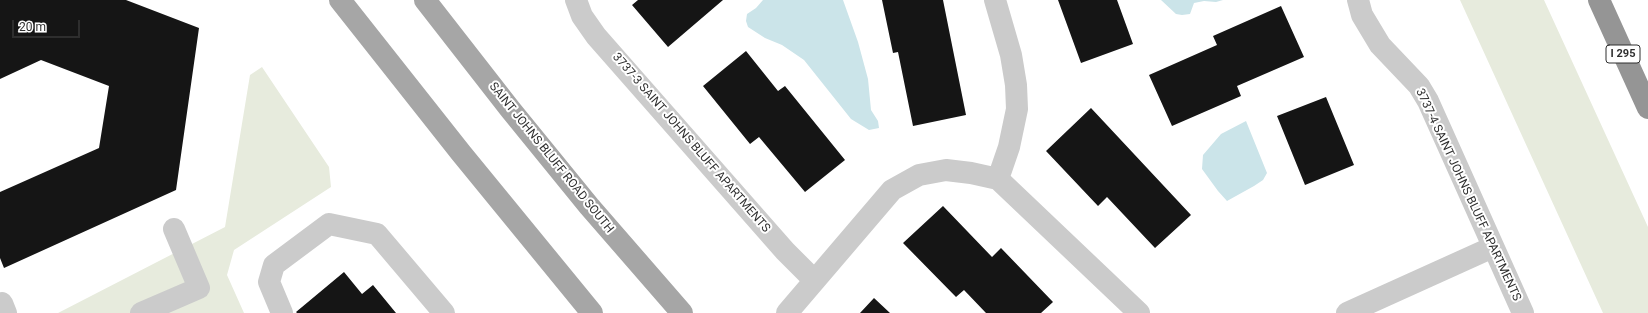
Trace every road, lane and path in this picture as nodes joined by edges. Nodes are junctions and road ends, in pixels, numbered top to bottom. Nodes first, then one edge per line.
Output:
1 (340, 0) edge
2 (425, 0) edge
3 (576, 0) edge
4 (995, 0) edge
5 (1358, 0) edge
6 (1599, 0) edge
7 (1648, 108) edge
8 (998, 179) junction
9 (174, 229) dead end
10 (1493, 247) junction
11 (814, 280) junction
12 (141, 313) edge
13 (282, 313) edge
14 (444, 313) edge
15 (592, 313) edge
16 (682, 313) edge
17 (787, 313) edge
18 (1139, 313) edge
19 (1347, 313) edge
20 (1523, 313) edge

1 - 15 main road
2 - 16 main road, SAINT JOHNS BLUFF ROAD SOUTH
3 - 11 street, 3737-3 SAINT JOHNS BLUFF APARTMENTS
4 - 8 street
5 - 10 street, 3737-4 SAINT JOHNS BLUFF APARTMENTS
6 - 7 highway, I 295
8 - 11 street
8 - 18 street
9 - 12 street
10 - 19 street
10 - 20 street, 3737-4 SAINT JOHNS BLUFF APARTMENTS
11 - 17 street
13 - 14 street

